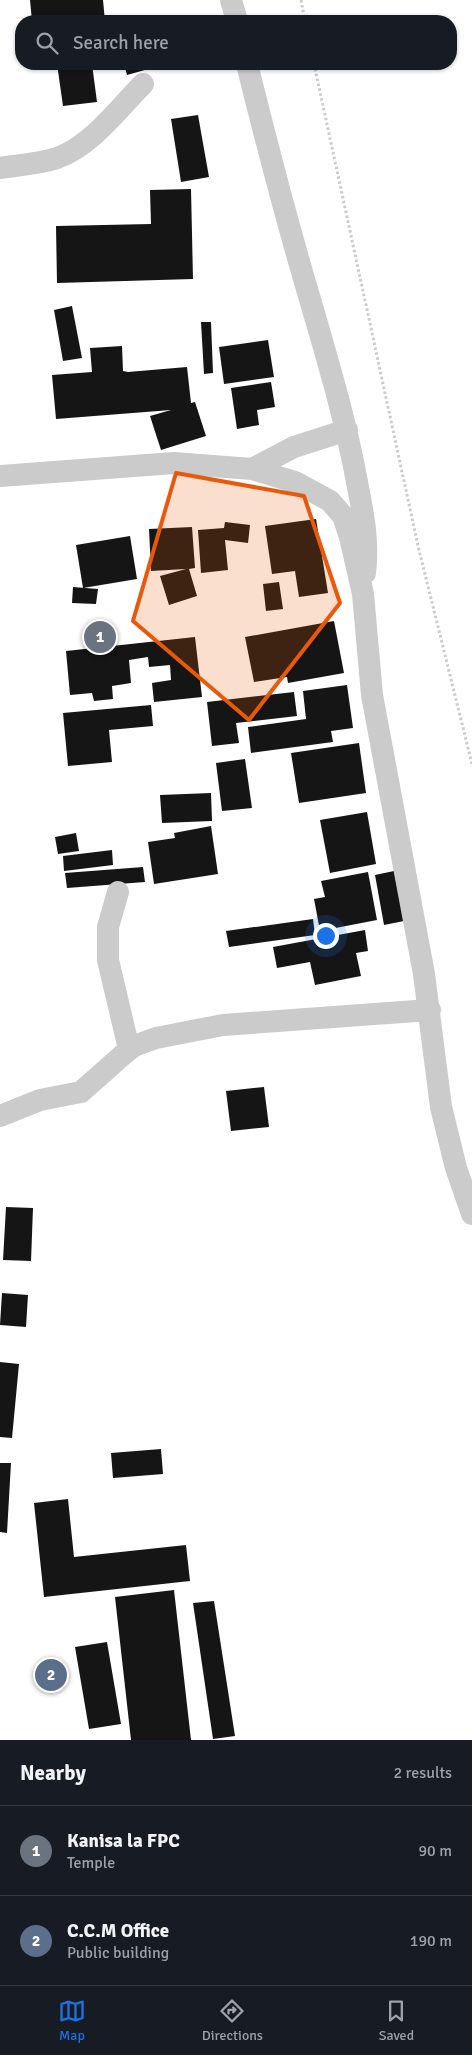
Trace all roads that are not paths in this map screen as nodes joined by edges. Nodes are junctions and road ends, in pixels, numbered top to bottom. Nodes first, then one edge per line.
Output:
1 (231, 0) edge
2 (235, 15) edge
3 (249, 70) edge
4 (143, 84) dead end
5 (0, 168) edge
6 (347, 430) junction
7 (252, 469) junction
8 (0, 476) edge
9 (363, 594) junction
10 (118, 892) dead end
11 (430, 1010) junction
12 (130, 1049) junction
13 (0, 1116) edge
14 (472, 1214) edge

1 - 2 street
3 - 6 street
4 - 5 street
6 - 7 street
6 - 9 street
7 - 8 street
7 - 9 street
9 - 11 street
10 - 12 street
11 - 12 street
11 - 14 street
12 - 13 street

